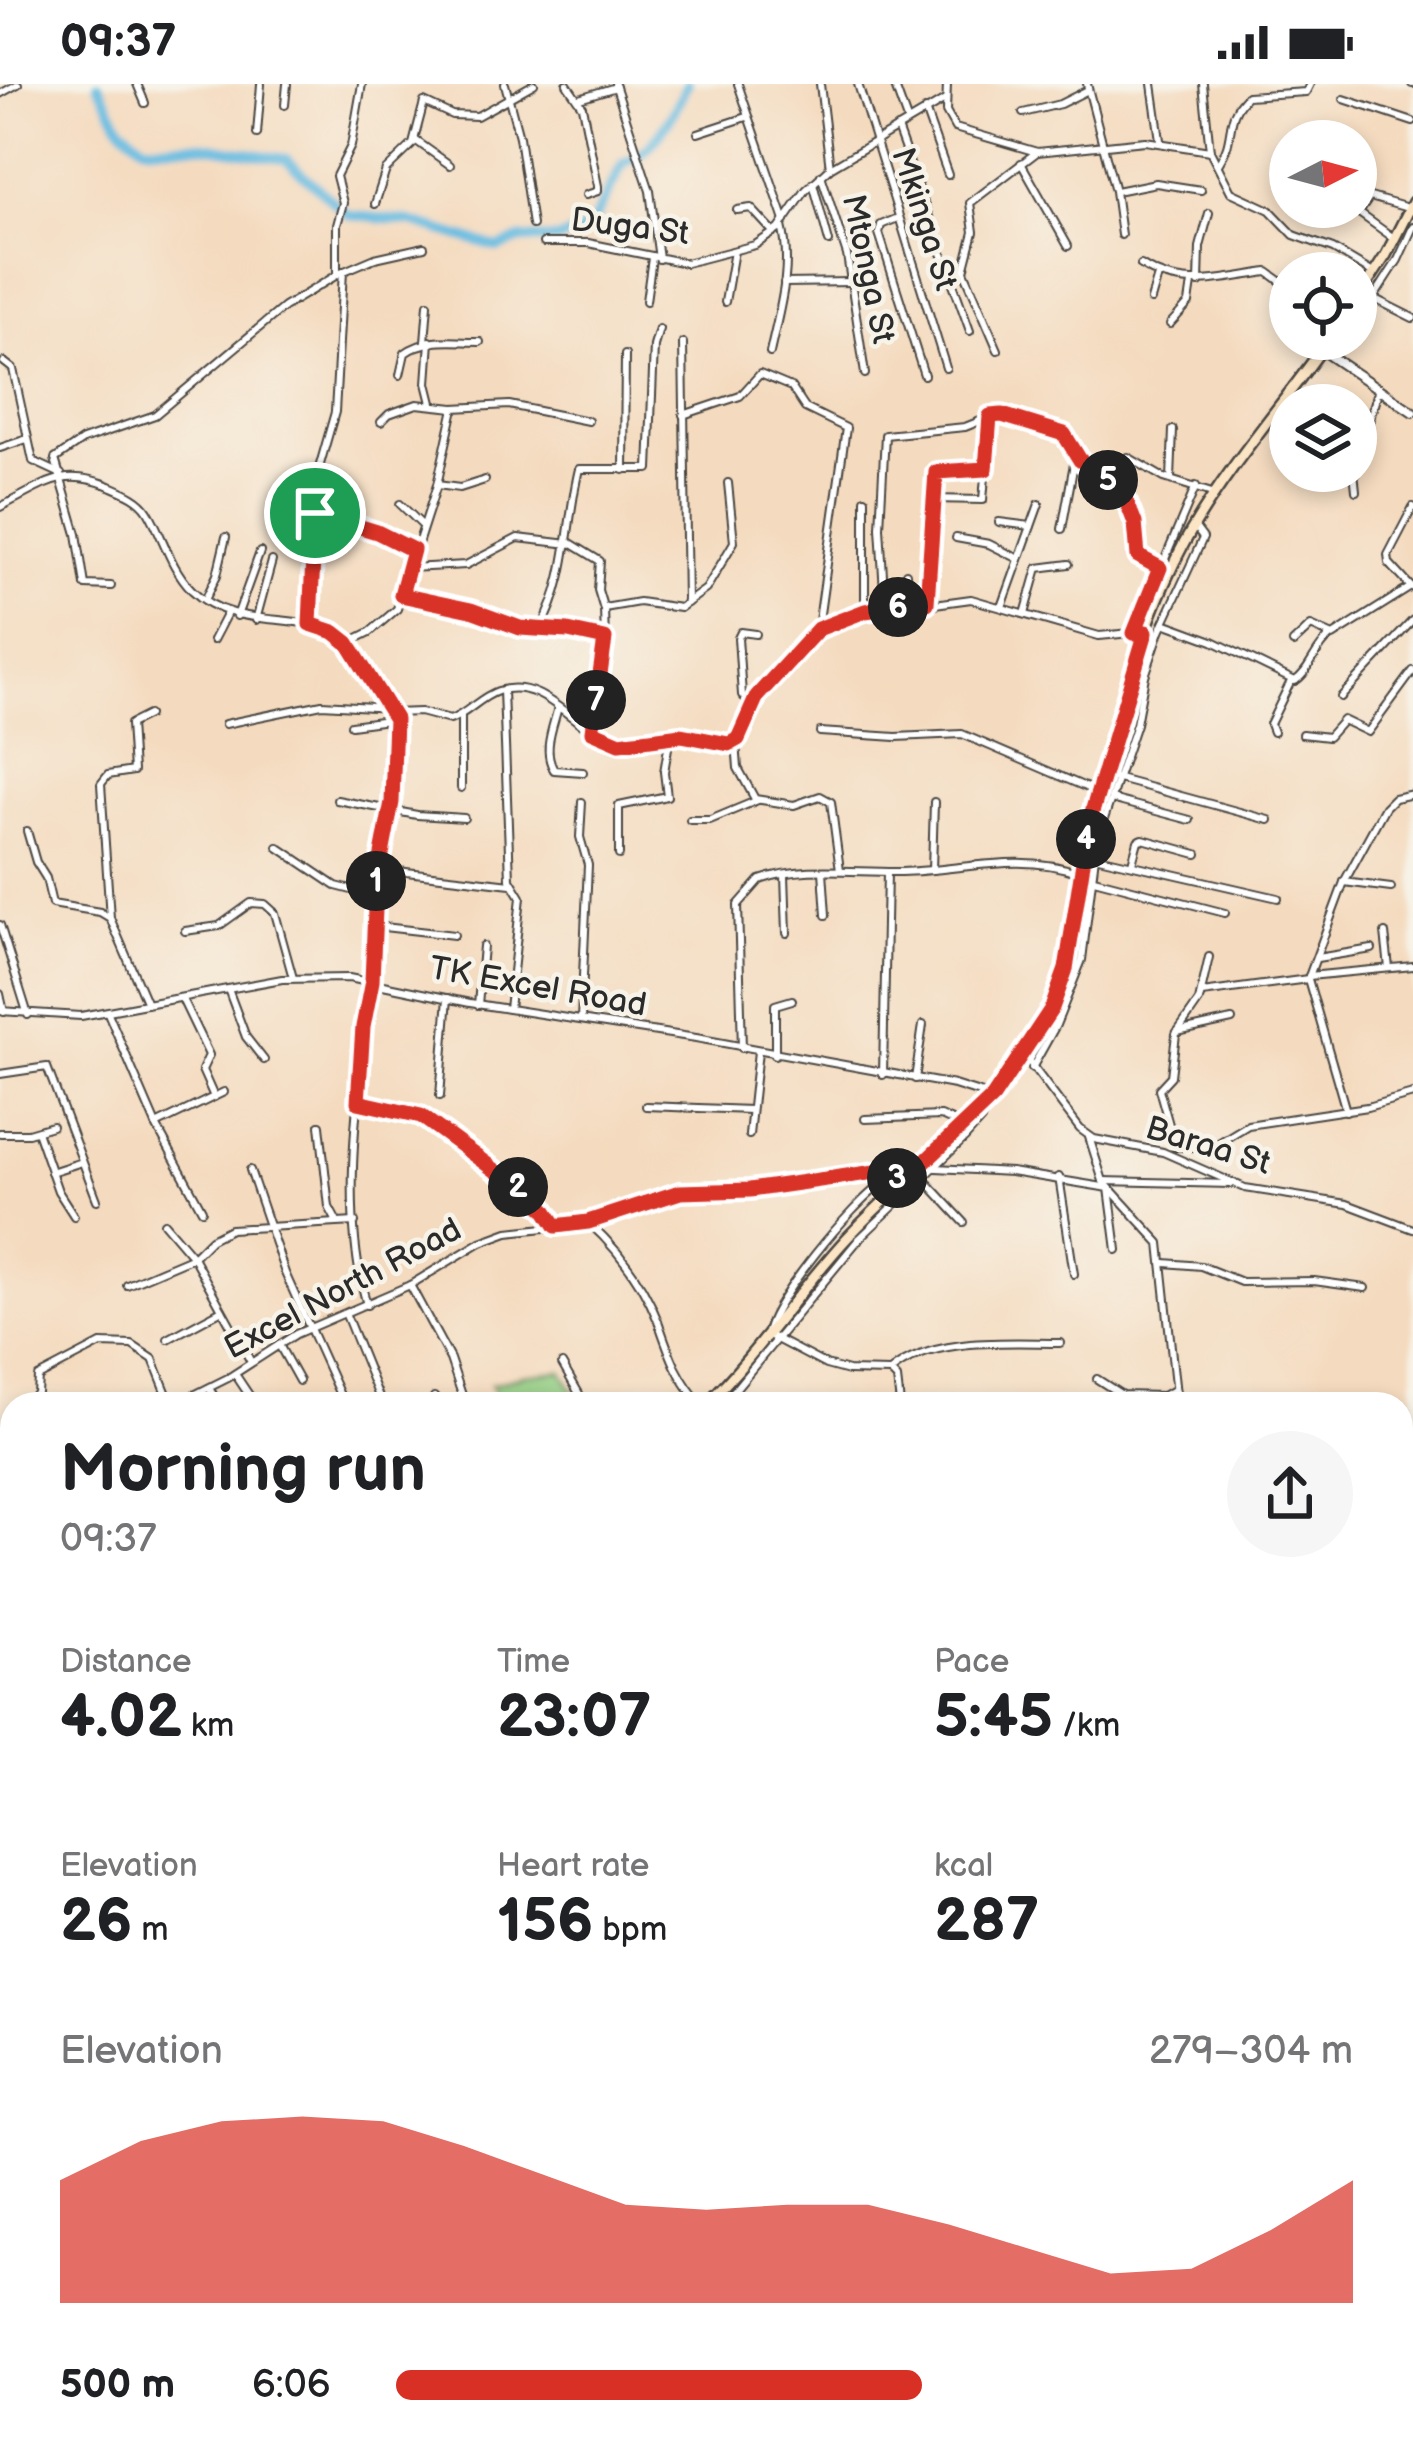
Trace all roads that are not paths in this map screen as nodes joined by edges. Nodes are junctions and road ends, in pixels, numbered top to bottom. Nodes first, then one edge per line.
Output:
1 (18, 84) edge
2 (137, 84) edge
3 (261, 84) edge
4 (287, 84) edge
5 (362, 84) edge
6 (505, 84) edge
7 (534, 84) edge
8 (567, 84) edge
9 (738, 84) edge
10 (820, 84) edge
11 (858, 84) edge
12 (894, 84) edge
13 (947, 84) edge
14 (1152, 84) edge
15 (1203, 84) edge
16 (1310, 84) edge
17 (615, 86) edge
18 (1088, 87) edge
19 (0, 94) edge
20 (510, 96) junction
21 (577, 99) junction
22 (1344, 99) dead end
23 (944, 100) junction
24 (145, 104) dead end
25 (285, 105) dead end
26 (925, 110) junction
27 (1023, 113) dead end
28 (747, 117) junction
29 (907, 121) junction
30 (1413, 122) edge
31 (896, 128) junction
32 (698, 133) dead end
33 (257, 134) dead end
34 (415, 140) junction
35 (873, 140) junction
36 (1160, 142) junction
37 (1102, 147) junction
38 (1210, 151) junction
39 (1037, 152) junction
40 (1021, 163) junction
41 (1219, 163) junction
42 (450, 165) dead end
43 (830, 168) junction
44 (821, 175) junction
45 (948, 175) dead end
46 (813, 182) junction
47 (1201, 190) dead end
48 (1115, 191) junction
49 (586, 195) dead end
50 (376, 204) dead end
51 (1412, 205) edge
52 (736, 210) dead end
53 (1209, 213) dead end
54 (898, 218) junction
55 (783, 223) junction
56 (532, 225) dead end
57 (1413, 227) edge
58 (774, 233) junction
59 (1121, 235) dead end
60 (1395, 239) junction
61 (829, 242) dead end
62 (542, 243) dead end
63 (1069, 246) dead end
64 (424, 248) dead end
65 (734, 251) junction
66 (1338, 252) edge
67 (1386, 255) junction
68 (656, 258) junction
69 (1398, 260) junction
70 (1413, 264) edge
71 (1141, 265) dead end
72 (1377, 271) edge
73 (341, 273) junction
74 (1269, 273) edge
75 (1158, 276) junction
76 (852, 282) junction
77 (1196, 283) junction
78 (784, 284) junction
79 (1377, 294) edge
80 (1151, 300) dead end
81 (646, 301) dead end
82 (725, 302) dead end
83 (1377, 302) edge
84 (428, 304) dead end
85 (1413, 318) edge
86 (1170, 324) dead end
87 (659, 329) dead end
88 (970, 331) dead end
89 (428, 342) junction
90 (480, 342) dead end
91 (683, 343) dead end
92 (998, 350) dead end
93 (770, 353) dead end
94 (625, 355) dead end
95 (1317, 360) edge
96 (1342, 360) edge
97 (4, 362) dead end
98 (946, 368) dead end
99 (865, 374) dead end
100 (400, 375) dead end
101 (924, 375) dead end
102 (1378, 388) junction
103 (1377, 391) edge
104 (435, 405) junction
105 (454, 408) junction
106 (1413, 412) edge
107 (683, 416) junction
108 (990, 416) junction
109 (588, 421) dead end
110 (381, 422) dead end
111 (1173, 430) dead end
112 (27, 439) junction
113 (0, 448) edge
114 (1076, 454) junction
115 (1128, 457) dead end
116 (986, 469) junction
117 (624, 470) junction
118 (61, 476) junction
119 (485, 480) dead end
120 (1171, 481) junction
121 (728, 483) dead end
122 (437, 485) junction
123 (1196, 486) junction
124 (1215, 494) junction
125 (865, 499) dead end
126 (932, 499) junction
127 (400, 504) dead end
128 (1040, 504) dead end
129 (0, 507) edge
130 (1413, 507) edge
131 (288, 508) dead end
132 (315, 513) junction
133 (999, 522) dead end
134 (424, 526) junction
135 (1031, 526) junction
136 (1195, 526) junction
137 (1061, 529) dead end
138 (226, 537) dead end
139 (956, 538) dead end
140 (569, 543) junction
141 (413, 550) junction
142 (260, 552) dead end
143 (1018, 560) junction
144 (272, 561) dead end
145 (1069, 564) dead end
146 (409, 568) junction
147 (1165, 571) junction
148 (906, 573) dead end
149 (111, 586) dead end
150 (1412, 588) edge
151 (401, 595) junction
152 (205, 600) junction
153 (927, 603) junction
154 (687, 606) junction
155 (908, 606) junction
156 (1002, 607) junction
157 (885, 608) junction
158 (604, 610) junction
159 (865, 611) junction
160 (227, 613) junction
161 (1025, 614) junction
162 (237, 616) junction
163 (256, 620) junction
164 (1413, 620) edge
165 (1164, 623) junction
166 (310, 624) junction
167 (539, 629) junction
168 (818, 629) junction
169 (1140, 632) junction
170 (756, 634) dead end
171 (1331, 636) junction
172 (605, 639) junction
173 (213, 640) dead end
174 (348, 643) junction
175 (1293, 643) dead end
176 (1413, 671) edge
177 (1291, 681) junction
178 (503, 690) junction
179 (1341, 697) dead end
180 (752, 705) junction
181 (558, 706) junction
182 (393, 714) junction
183 (148, 715) dead end
184 (461, 716) junction
185 (224, 724) dead end
186 (352, 725) dead end
187 (592, 731) junction
188 (820, 732) dead end
189 (1273, 732) dead end
190 (1302, 734) dead end
191 (670, 736) junction
192 (736, 742) junction
193 (584, 772) dead end
194 (1104, 776) junction
195 (1118, 781) junction
196 (460, 788) dead end
197 (1098, 793) junction
198 (1413, 794) edge
199 (1111, 799) junction
200 (337, 800) dead end
201 (758, 800) junction
202 (583, 802) dead end
203 (934, 802) dead end
204 (391, 811) junction
205 (464, 818) dead end
206 (690, 820) dead end
207 (1190, 820) dead end
208 (1269, 820) dead end
209 (27, 831) dead end
210 (278, 847) dead end
211 (1197, 854) dead end
212 (619, 855) dead end
213 (1093, 855) junction
214 (1132, 863) junction
215 (380, 869) junction
216 (932, 869) junction
217 (823, 870) junction
218 (840, 870) junction
219 (887, 872) junction
220 (784, 874) junction
221 (1084, 875) junction
222 (1343, 882) junction
223 (511, 884) junction
224 (1391, 888) dead end
225 (375, 896) junction
226 (1278, 898) dead end
227 (1226, 913) dead end
228 (826, 915) dead end
229 (110, 918) junction
230 (0, 925) edge
231 (375, 926) junction
232 (184, 931) dead end
233 (787, 933) dead end
234 (1385, 933) dead end
235 (454, 935) dead end
236 (483, 946) dead end
237 (1372, 949) dead end
238 (1209, 957) dead end
239 (1315, 959) junction
240 (1413, 966) edge
241 (1389, 968) junction
242 (293, 978) junction
243 (1308, 978) junction
244 (372, 981) junction
245 (228, 989) junction
246 (1202, 993) junction
247 (0, 994) edge
248 (182, 998) junction
249 (448, 998) junction
250 (792, 1000) dead end
251 (147, 1004) junction
252 (478, 1005) junction
253 (509, 1010) junction
254 (2, 1012) edge
255 (108, 1012) junction
256 (28, 1015) junction
257 (581, 1020) junction
258 (1232, 1020) dead end
259 (923, 1025) dead end
260 (1177, 1032) junction
261 (742, 1048) junction
262 (758, 1051) junction
263 (775, 1055) junction
264 (1024, 1055) junction
265 (264, 1060) dead end
266 (1033, 1068) junction
267 (0, 1074) edge
268 (883, 1075) junction
269 (914, 1079) junction
270 (224, 1092) dead end
271 (1413, 1094) edge
272 (440, 1096) dead end
273 (214, 1097) junction
274 (989, 1101) junction
275 (358, 1102) junction
276 (646, 1106) dead end
277 (752, 1111) junction
278 (1346, 1111) junction
279 (865, 1119) dead end
280 (155, 1125) junction
281 (320, 1125) dead end
282 (52, 1126) dead end
283 (963, 1126) junction
284 (37, 1131) junction
285 (0, 1133) edge
286 (749, 1135) dead end
287 (1089, 1137) junction
288 (1200, 1148) junction
289 (1173, 1151) junction
290 (82, 1162) junction
291 (935, 1168) junction
292 (250, 1170) dead end
293 (1202, 1170) junction
294 (51, 1172) junction
295 (910, 1176) junction
296 (1059, 1178) junction
297 (924, 1179) junction
298 (887, 1180) junction
299 (1232, 1184) junction
300 (1106, 1185) junction
301 (97, 1200) dead end
302 (202, 1210) dead end
303 (74, 1216) dead end
304 (336, 1220) junction
305 (355, 1222) junction
306 (588, 1222) junction
307 (964, 1222) dead end
308 (164, 1223) dead end
309 (267, 1224) junction
310 (556, 1226) junction
311 (1413, 1229) edge
312 (1117, 1250) dead end
313 (193, 1257) junction
314 (1165, 1262) junction
315 (1074, 1274) dead end
316 (410, 1285) junction
317 (127, 1286) dead end
318 (1366, 1288) dead end
319 (367, 1305) junction
320 (222, 1310) junction
321 (346, 1315) junction
322 (308, 1328) junction
323 (771, 1336) junction
324 (168, 1339) dead end
325 (1060, 1343) dead end
326 (279, 1346) junction
327 (251, 1363) junction
328 (562, 1364) dead end
329 (890, 1372) junction
330 (235, 1374) junction
331 (1096, 1379) dead end
332 (299, 1381) dead end
333 (209, 1388) junction
334 (1175, 1389) junction
335 (37, 1392) edge
336 (171, 1392) edge
337 (200, 1392) edge
338 (212, 1392) edge
339 (247, 1392) edge
340 (338, 1392) edge
341 (377, 1392) edge
342 (461, 1392) edge
343 (578, 1392) edge
344 (693, 1392) edge
345 (715, 1392) edge
346 (731, 1392) edge
347 (899, 1392) edge
348 (1117, 1392) edge
349 (1170, 1392) edge
350 (1175, 1392) edge

1 - 19 street
2 - 24 street
3 - 33 street
4 - 25 street
5 - 73 street
6 - 20 street
7 - 20 street
8 - 21 street
9 - 28 street
10 - 43 street
11 - 35 street, Mkinga St
12 - 29 street
13 - 23 street
14 - 36 street
15 - 38 street
16 - 41 street
17 - 21 street
17 - 68 street
18 - 27 street
18 - 37 street
20 - 34 street
20 - 56 street
21 - 49 street
22 - 30 street
23 - 26 street, Duga St
23 - 39 street
26 - 29 street, Duga St
26 - 45 street
28 - 32 street
28 - 55 street
29 - 31 street, Duga St
31 - 35 street, Duga St
31 - 88 street
34 - 42 street
34 - 50 street
35 - 43 street, Duga St
35 - 54 street, Mkinga St
36 - 37 street
36 - 38 street
37 - 39 street
37 - 48 street
38 - 41 street
39 - 40 street
40 - 63 street
40 - 92 street
41 - 66 street
43 - 44 street, Duga St
44 - 46 street, Duga St
44 - 76 street, Mtonga St
46 - 55 street, Duga St
46 - 61 street
47 - 48 street
48 - 59 street
51 - 60 main road
51 - 60 street
52 - 58 street
53 - 77 street
54 - 98 street, Mkinga St
54 - 101 street
55 - 58 street, Duga St
55 - 78 street
57 - 69 street
58 - 65 street, Duga St
60 - 67 main road
62 - 68 street, Duga St
64 - 73 street
65 - 68 street, Duga St
65 - 82 street
67 - 69 street
67 - 72 main road
68 - 81 street
69 - 70 street
69 - 79 street
71 - 75 street
73 - 118 street
73 - 132 street
74 - 77 street
75 - 77 street
75 - 80 street
76 - 78 street
76 - 99 street, Mtonga St
77 - 86 street
78 - 93 street
83 - 85 street
84 - 89 street
87 - 117 street
89 - 90 street
89 - 100 street
89 - 104 street
91 - 107 street
94 - 117 street
95 - 124 main road
96 - 102 street
97 - 112 street
102 - 103 street
102 - 106 street
104 - 105 street
104 - 110 street
105 - 109 street
105 - 122 street
107 - 154 street
107 - 168 street
108 - 114 street
108 - 116 street
108 - 157 street
111 - 120 street
112 - 113 street
112 - 118 street
114 - 137 street
114 - 147 street
115 - 120 street
116 - 126 street
116 - 126 street
117 - 140 street
118 - 129 street
118 - 149 street
118 - 152 street
119 - 122 street
120 - 123 street
121 - 154 street
122 - 134 street
123 - 124 street
123 - 147 street
124 - 136 main road
125 - 159 street
126 - 153 street
127 - 134 street
128 - 135 street
130 - 150 street
131 - 132 street
132 - 141 street
132 - 166 street
133 - 135 street
134 - 141 street
135 - 143 street
136 - 147 main road
136 - 165 street
138 - 152 street
139 - 143 street
140 - 146 street
140 - 158 street
140 - 167 street
141 - 146 street
142 - 162 street
143 - 156 street
144 - 163 street
145 - 161 street
146 - 151 street
147 - 169 main road
148 - 155 street
150 - 171 street
151 - 167 street
151 - 174 street
152 - 160 street
153 - 155 street
153 - 156 street
154 - 158 street
155 - 157 street
156 - 161 street
157 - 159 street
158 - 172 street
159 - 168 street
160 - 162 street
160 - 173 street
161 - 169 street
162 - 163 street
163 - 166 street
164 - 179 street
165 - 177 street
165 - 195 street
166 - 174 street
167 - 172 street
168 - 180 street
169 - 194 main road
170 - 180 street
171 - 175 street
171 - 177 street
172 - 187 street
174 - 182 street
176 - 190 street
177 - 189 street
178 - 181 street
178 - 184 street
178 - 223 street
180 - 192 street
181 - 187 street
181 - 193 street
182 - 184 street
182 - 185 street
182 - 186 street
182 - 204 street
183 - 229 street
184 - 196 street
187 - 191 street
188 - 197 street
191 - 192 street
191 - 212 street
192 - 201 street
194 - 195 street
194 - 197 main road
195 - 199 street
195 - 208 street
197 - 221 main road
198 - 222 street
199 - 207 street
199 - 213 street
200 - 204 street
201 - 206 street
201 - 218 street
202 - 257 street
203 - 216 street
204 - 205 street
204 - 215 street
209 - 229 street
210 - 225 street
211 - 214 street
213 - 214 street
213 - 221 street
214 - 226 street
215 - 223 street
215 - 225 street
216 - 219 street
216 - 221 street
217 - 218 street
217 - 220 street
217 - 228 street
218 - 219 street
219 - 268 street
220 - 233 street
220 - 261 street
221 - 227 street
221 - 264 main road
221 - 266 street
222 - 224 street
222 - 239 street
223 - 253 street
225 - 231 street
229 - 251 street
230 - 256 street
231 - 235 street
231 - 244 street
232 - 242 street
234 - 241 street
236 - 252 street
237 - 239 street
238 - 246 street
239 - 243 street
240 - 241 street
241 - 243 street
242 - 244 street, TK Excel Road
242 - 245 street, TK Excel Road
243 - 246 street
243 - 278 street
244 - 249 street, TK Excel Road
244 - 275 street
245 - 248 street, TK Excel Road
245 - 265 street
246 - 260 street
247 - 254 street
248 - 251 street, TK Excel Road
248 - 273 street
249 - 252 street, TK Excel Road
249 - 272 street
250 - 263 street
251 - 255 street, TK Excel Road
252 - 253 street, TK Excel Road
253 - 257 street, TK Excel Road
254 - 256 street, TK Excel Road
255 - 256 street, TK Excel Road
255 - 280 street
257 - 261 street, TK Excel Road
258 - 260 street
259 - 269 street
260 - 289 street
261 - 262 street, TK Excel Road
262 - 263 street, TK Excel Road
262 - 277 street
263 - 268 street, TK Excel Road
264 - 266 street
264 - 274 main road
266 - 287 street
267 - 290 street
268 - 269 street, TK Excel Road
269 - 274 street, TK Excel Road
270 - 273 street
271 - 278 street
273 - 280 street
274 - 283 main road
274 - 291 street
275 - 305 street
275 - 310 street
276 - 277 street
277 - 286 street
278 - 288 street
279 - 283 street
280 - 302 street
281 - 304 street
282 - 284 street
283 - 295 main road
284 - 285 street
284 - 294 street
287 - 289 street, Baraa St
287 - 300 street
288 - 289 street
288 - 293 street
289 - 293 street, Baraa St
290 - 294 street
290 - 301 street
291 - 296 street
291 - 297 street
292 - 309 street
293 - 299 street, Baraa St
294 - 303 street
295 - 298 street, Excel North Road
295 - 323 main road
296 - 300 street
296 - 315 street
297 - 307 street
297 - 323 street
298 - 306 street, Excel North Road
298 - 323 street
299 - 300 street
299 - 311 street, Baraa St
300 - 312 street
300 - 314 street
304 - 305 street
304 - 309 street
305 - 319 street
306 - 310 street, Excel North Road
306 - 344 street
308 - 313 street
309 - 313 street
309 - 322 street
310 - 316 street, Excel North Road
313 - 317 street
313 - 320 street
314 - 318 street
314 - 334 street
316 - 319 street, Excel North Road
316 - 342 street
319 - 321 street, Excel North Road
320 - 324 street
320 - 327 street
321 - 322 street, Excel North Road
321 - 341 street
322 - 326 street, Excel North Road
322 - 340 street
323 - 329 street
323 - 345 main road
323 - 346 street
325 - 329 street
326 - 327 street, Excel North Road
326 - 332 street
327 - 330 street, Excel North Road
328 - 343 street
329 - 347 street
330 - 333 street, Excel North Road
330 - 339 street
331 - 348 street
333 - 337 street, Excel North Road
333 - 338 street
334 - 349 street
334 - 350 street
335 - 336 street

